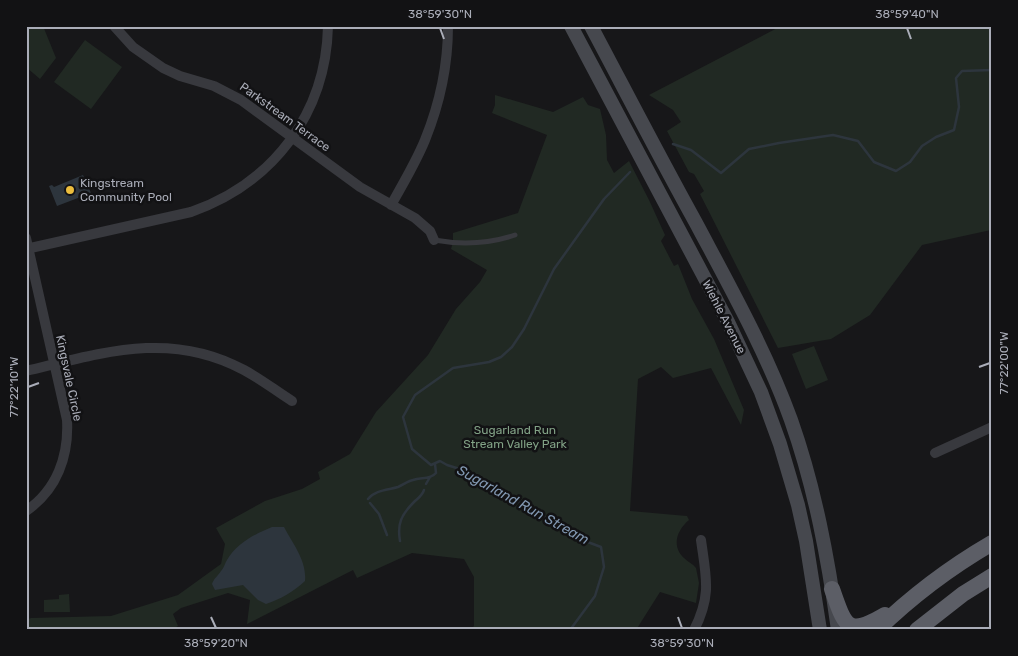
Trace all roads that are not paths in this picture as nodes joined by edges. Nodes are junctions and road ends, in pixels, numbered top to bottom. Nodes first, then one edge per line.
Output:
1 (114, 26) edge
2 (328, 26) edge
3 (448, 26) edge
4 (571, 26) edge
5 (591, 26) edge
6 (292, 138) junction
7 (392, 205) junction
8 (515, 235) dead end
9 (434, 240) joint
10 (27, 245) edge
11 (54, 364) junction
12 (26, 370) edge
13 (292, 402) dead end
14 (992, 427) edge
15 (935, 453) dead end
16 (26, 511) edge
17 (701, 540) dead end
18 (992, 543) edge
19 (992, 576) edge
20 (832, 589) junction
21 (904, 604) junction
22 (694, 630) edge
23 (820, 630) edge
24 (838, 630) edge
25 (876, 630) edge
26 (917, 630) edge

1 - 6 street, Parkstream Terrace
2 - 6 street
3 - 7 street
4 - 23 main road, Wiehle Avenue
5 - 20 main road, Wiehle Avenue
6 - 7 street, Parkstream Terrace
6 - 10 street
7 - 9 street, Parkstream Terrace
8 - 9 lane
10 - 11 street, Kingsvale Circle
11 - 12 street
11 - 13 street
11 - 16 street, Kingsvale Circle
14 - 15 street
17 - 22 street
18 - 21 highway
19 - 26 highway
20 - 21 highway
20 - 24 main road, Wiehle Avenue
21 - 25 highway

